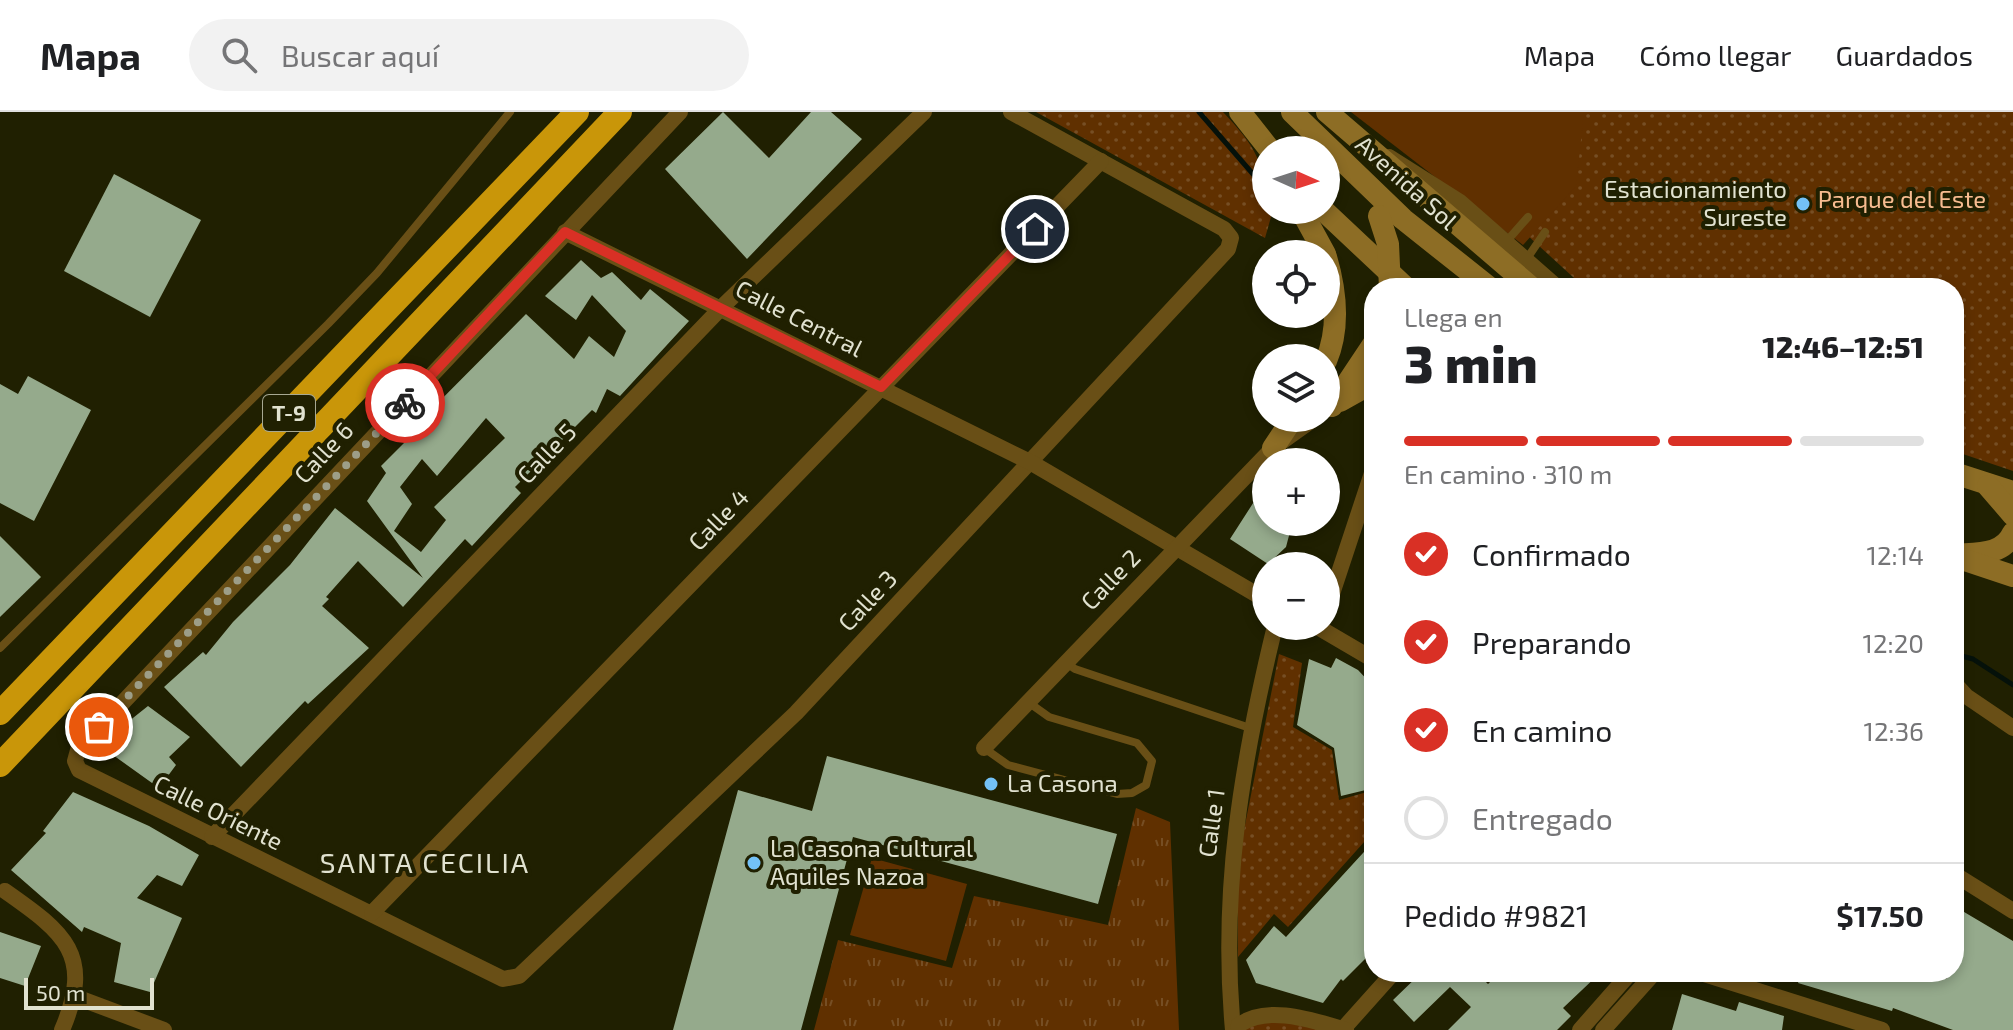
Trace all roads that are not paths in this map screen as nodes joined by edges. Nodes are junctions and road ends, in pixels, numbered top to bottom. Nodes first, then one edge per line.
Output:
1 (510, 112) edge
2 (577, 112) edge
3 (620, 112) edge
4 (680, 112) edge
5 (924, 112) edge
6 (1011, 112) edge
7 (1240, 112) edge
8 (1292, 112) edge
9 (1327, 112) edge
10 (1259, 136) edge
11 (1362, 142) junction
12 (1101, 161) junction
13 (1358, 178) junction
14 (1528, 217) dead end
15 (1337, 224) edge
16 (565, 232) junction
17 (1545, 232) dead end
18 (1506, 242) junction
19 (1525, 261) junction
20 (1390, 278) edge
21 (1392, 278) edge
22 (1478, 278) edge
23 (1520, 278) edge
24 (1546, 278) edge
25 (722, 307) junction
26 (1364, 357) edge
27 (881, 387) junction
28 (1364, 388) edge
29 (1340, 389) edge
30 (1340, 402) edge
31 (1284, 432) edge
32 (1295, 432) edge
33 (1273, 448) joint
34 (1030, 462) junction
35 (1252, 469) edge
36 (1964, 476) edge
37 (1983, 482) junction
38 (2013, 492) edge
39 (1364, 496) edge
40 (2013, 515) edge
41 (2013, 533) edge
42 (1177, 546) junction
43 (1964, 555) edge
44 (1964, 559) edge
45 (1340, 567) edge
46 (2013, 576) edge
47 (1252, 592) edge
48 (1340, 636) edge
49 (1272, 640) edge
50 (0, 648) edge
51 (1364, 653) edge
52 (1065, 662) junction
53 (1964, 694) edge
54 (1028, 702) junction
55 (0, 713) edge
56 (1250, 728) junction
57 (2013, 728) edge
58 (984, 748) joint
59 (75, 761) joint
60 (0, 765) edge
61 (212, 837) junction
62 (1964, 880) edge
63 (5, 891) dead end
64 (2013, 911) edge
65 (372, 913) junction
66 (519, 976) joint
67 (1386, 982) edge
68 (1622, 982) edge
69 (1646, 982) edge
70 (1730, 982) edge
71 (76, 997) junction
72 (62, 1030) edge
73 (164, 1030) edge
74 (1236, 1030) edge
75 (1345, 1030) edge
76 (1580, 1030) edge
77 (1603, 1030) edge
78 (1882, 1030) edge

1 - 50 lane
2 - 55 highway, T-9
3 - 60 highway, T-9
4 - 16 street, Calle 6
5 - 25 street, Calle 5
6 - 12 street
7 - 10 main road
8 - 13 main road, Avenida Sol
9 - 11 main road, Avenida Sol
11 - 18 street, Avenida Sol
11 - 23 main road, Avenida Sol
12 - 27 street, Calle 4
12 - 34 street, Calle 3
13 - 20 main road, bridge
13 - 22 main road, Avenida Sol
14 - 18 lane
15 - 21 main road
16 - 25 street, Calle Central
16 - 59 street, Calle 6
17 - 19 lane
18 - 19 street, Avenida Sol
19 - 24 street, Avenida Sol
25 - 27 street, Calle Central
25 - 61 street, Calle 5
26 - 29 main road
27 - 34 street, Calle Central
27 - 65 street, Calle 4
28 - 30 main road
31 - 33 main road
32 - 33 street
34 - 42 street, Calle Central
34 - 66 street, Calle 3
35 - 42 street, Calle 2
36 - 37 main road
37 - 38 main road
37 - 40 main road
39 - 45 street
41 - 43 main road
42 - 47 street, Calle Central
42 - 52 street, Calle 2
44 - 46 main road
48 - 51 street
49 - 56 street, Calle 1
52 - 54 street, Calle 2
52 - 56 lane
53 - 57 street
54 - 58 street, Calle 2
54 - 58 lane
56 - 74 street, Calle 1
59 - 61 street, Calle Oriente
61 - 65 street, Calle Oriente
62 - 64 street
63 - 71 street
65 - 66 street, Calle Oriente
67 - 75 street
68 - 76 street
69 - 77 street
70 - 78 street
71 - 72 street
71 - 73 street
74 - 75 street

